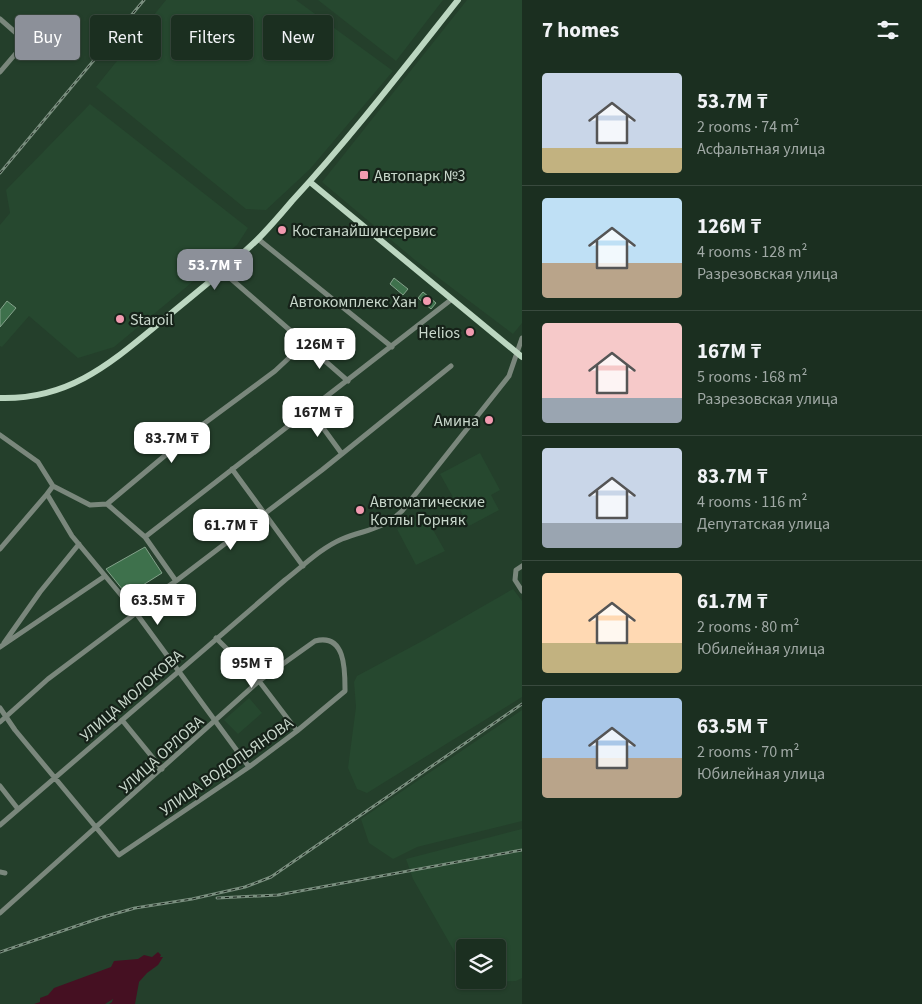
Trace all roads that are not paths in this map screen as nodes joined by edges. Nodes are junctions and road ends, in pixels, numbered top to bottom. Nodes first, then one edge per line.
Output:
1 (458, 0) edge
2 (0, 19) edge
3 (0, 72) edge
4 (310, 182) junction
5 (258, 239) junction
6 (222, 271) junction
7 (452, 299) junction
8 (522, 338) edge
9 (305, 343) junction
10 (392, 347) junction
11 (516, 352) junction
12 (522, 357) edge
13 (451, 366) dead end
14 (348, 381) junction
15 (0, 398) edge
16 (310, 410) junction
17 (0, 435) edge
18 (342, 454) junction
19 (232, 469) junction
20 (53, 486) junction
21 (47, 494) junction
22 (107, 504) junction
23 (264, 514) junction
24 (145, 537) junction
25 (79, 544) junction
26 (0, 549) edge
27 (303, 566) junction
28 (522, 566) edge
29 (105, 576) junction
30 (176, 582) junction
31 (522, 591) edge
32 (136, 613) junction
33 (216, 638) junction
34 (1, 646) edge
35 (344, 657) joint
36 (178, 671) junction
37 (259, 681) junction
38 (0, 708) edge
39 (7, 715) junction
40 (122, 720) junction
41 (216, 721) junction
42 (0, 722) edge
43 (297, 731) junction
44 (249, 767) junction
45 (162, 770) junction
46 (55, 778) junction
47 (0, 786) edge
48 (18, 809) junction
49 (0, 825) edge
50 (97, 827) junction
51 (0, 913) edge

1 - 4 main road
2 - 3 street
4 - 5 main road
4 - 7 main road
5 - 6 main road
5 - 10 street
6 - 9 street
6 - 15 main road
7 - 10 street
7 - 11 main road
8 - 11 street, УЛИЦА МОЛОКОВА
9 - 14 street
9 - 22 street
10 - 14 street
11 - 12 main road
11 - 27 street, УЛИЦА МОЛОКОВА
13 - 18 street
14 - 16 street
16 - 18 street
16 - 19 street
17 - 20 street
18 - 23 street
19 - 23 street
19 - 24 street
20 - 21 street
20 - 22 street
21 - 25 street
21 - 26 street
22 - 24 street
23 - 27 street
23 - 30 street
24 - 30 street
25 - 29 street
25 - 34 street
27 - 33 street, УЛИЦА МОЛОКОВА
28 - 31 street
29 - 32 street
29 - 34 street
30 - 32 street
32 - 36 street
32 - 39 street
33 - 36 street, УЛИЦА МОЛОКОВА
33 - 37 street
35 - 37 street, УЛИЦА ОРЛОВА
35 - 43 street, УЛИЦА ВОДОПЬЯНОВА
36 - 40 street, УЛИЦА МОЛОКОВА
36 - 41 street
37 - 41 street, УЛИЦА ОРЛОВА
37 - 43 street
38 - 39 street
39 - 42 street
39 - 46 street
40 - 45 street
40 - 46 street, УЛИЦА МОЛОКОВА
41 - 44 street
41 - 45 street, УЛИЦА ОРЛОВА
43 - 44 street, УЛИЦА ВОДОПЬЯНОВА
44 - 50 street, УЛИЦА ВОДОПЬЯНОВА
45 - 50 street, УЛИЦА ОРЛОВА
46 - 48 street, УЛИЦА МОЛОКОВА
46 - 50 street
47 - 48 street
48 - 49 street, УЛИЦА МОЛОКОВА
50 - 51 street, УЛИЦА ОРЛОВА

